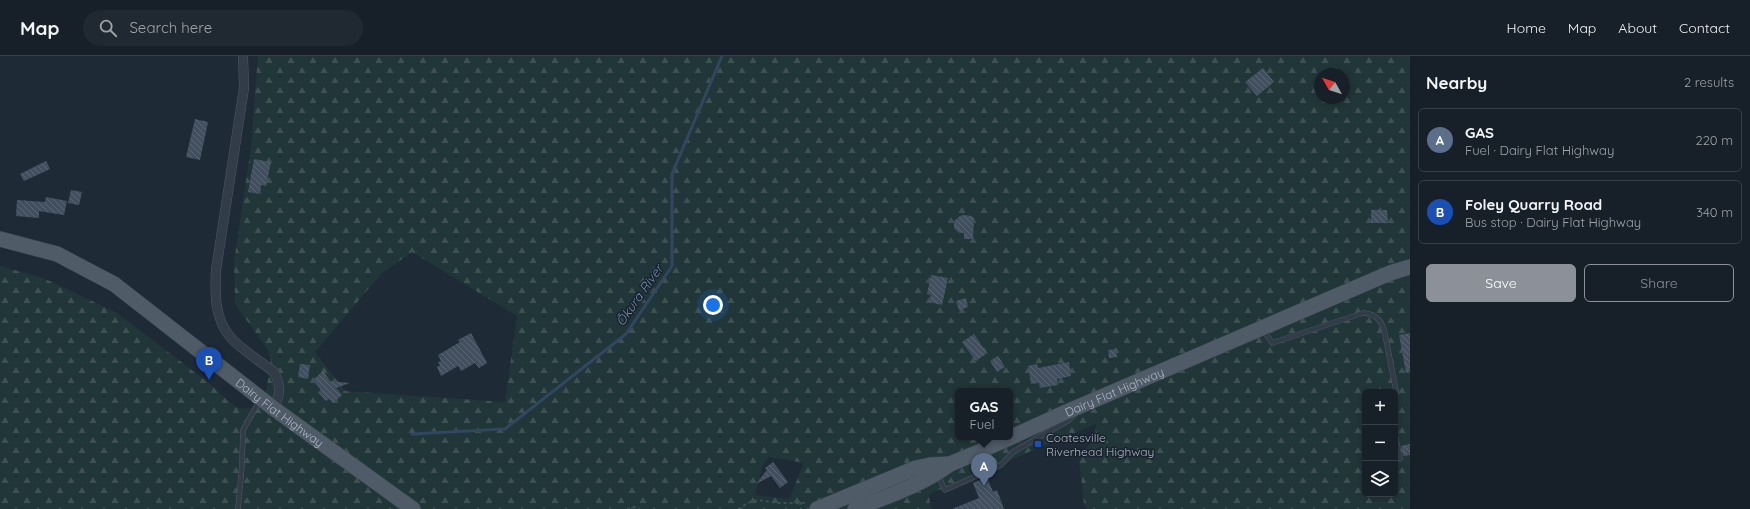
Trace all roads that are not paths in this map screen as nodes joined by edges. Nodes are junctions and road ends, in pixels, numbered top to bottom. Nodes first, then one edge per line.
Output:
1 (243, 56) edge
2 (0, 239) edge
3 (1410, 267) edge
4 (1262, 327) junction
5 (1396, 389) edge
6 (267, 403) junction
7 (1079, 406) junction
8 (1013, 436) edge
9 (1005, 440) edge
10 (1398, 449) edge
11 (979, 452) junction
12 (1400, 459) dead end
13 (950, 464) junction
14 (987, 472) junction
15 (937, 474) junction
16 (238, 509) edge
17 (413, 509) edge
18 (817, 509) edge
19 (855, 509) edge

1 - 6 street
2 - 6 main road, Dairy Flat Highway
3 - 4 main road, Dairy Flat Highway
4 - 5 lane
4 - 7 main road, Dairy Flat Highway
6 - 16 lane
6 - 17 main road, Dairy Flat Highway
7 - 8 main road, Dairy Flat Highway
7 - 14 lane
9 - 11 main road, Dairy Flat Highway
10 - 12 lane
11 - 13 main road, Dairy Flat Highway
11 - 14 lane
13 - 15 main road
13 - 18 main road, Dairy Flat Highway
14 - 15 lane
15 - 19 main road

